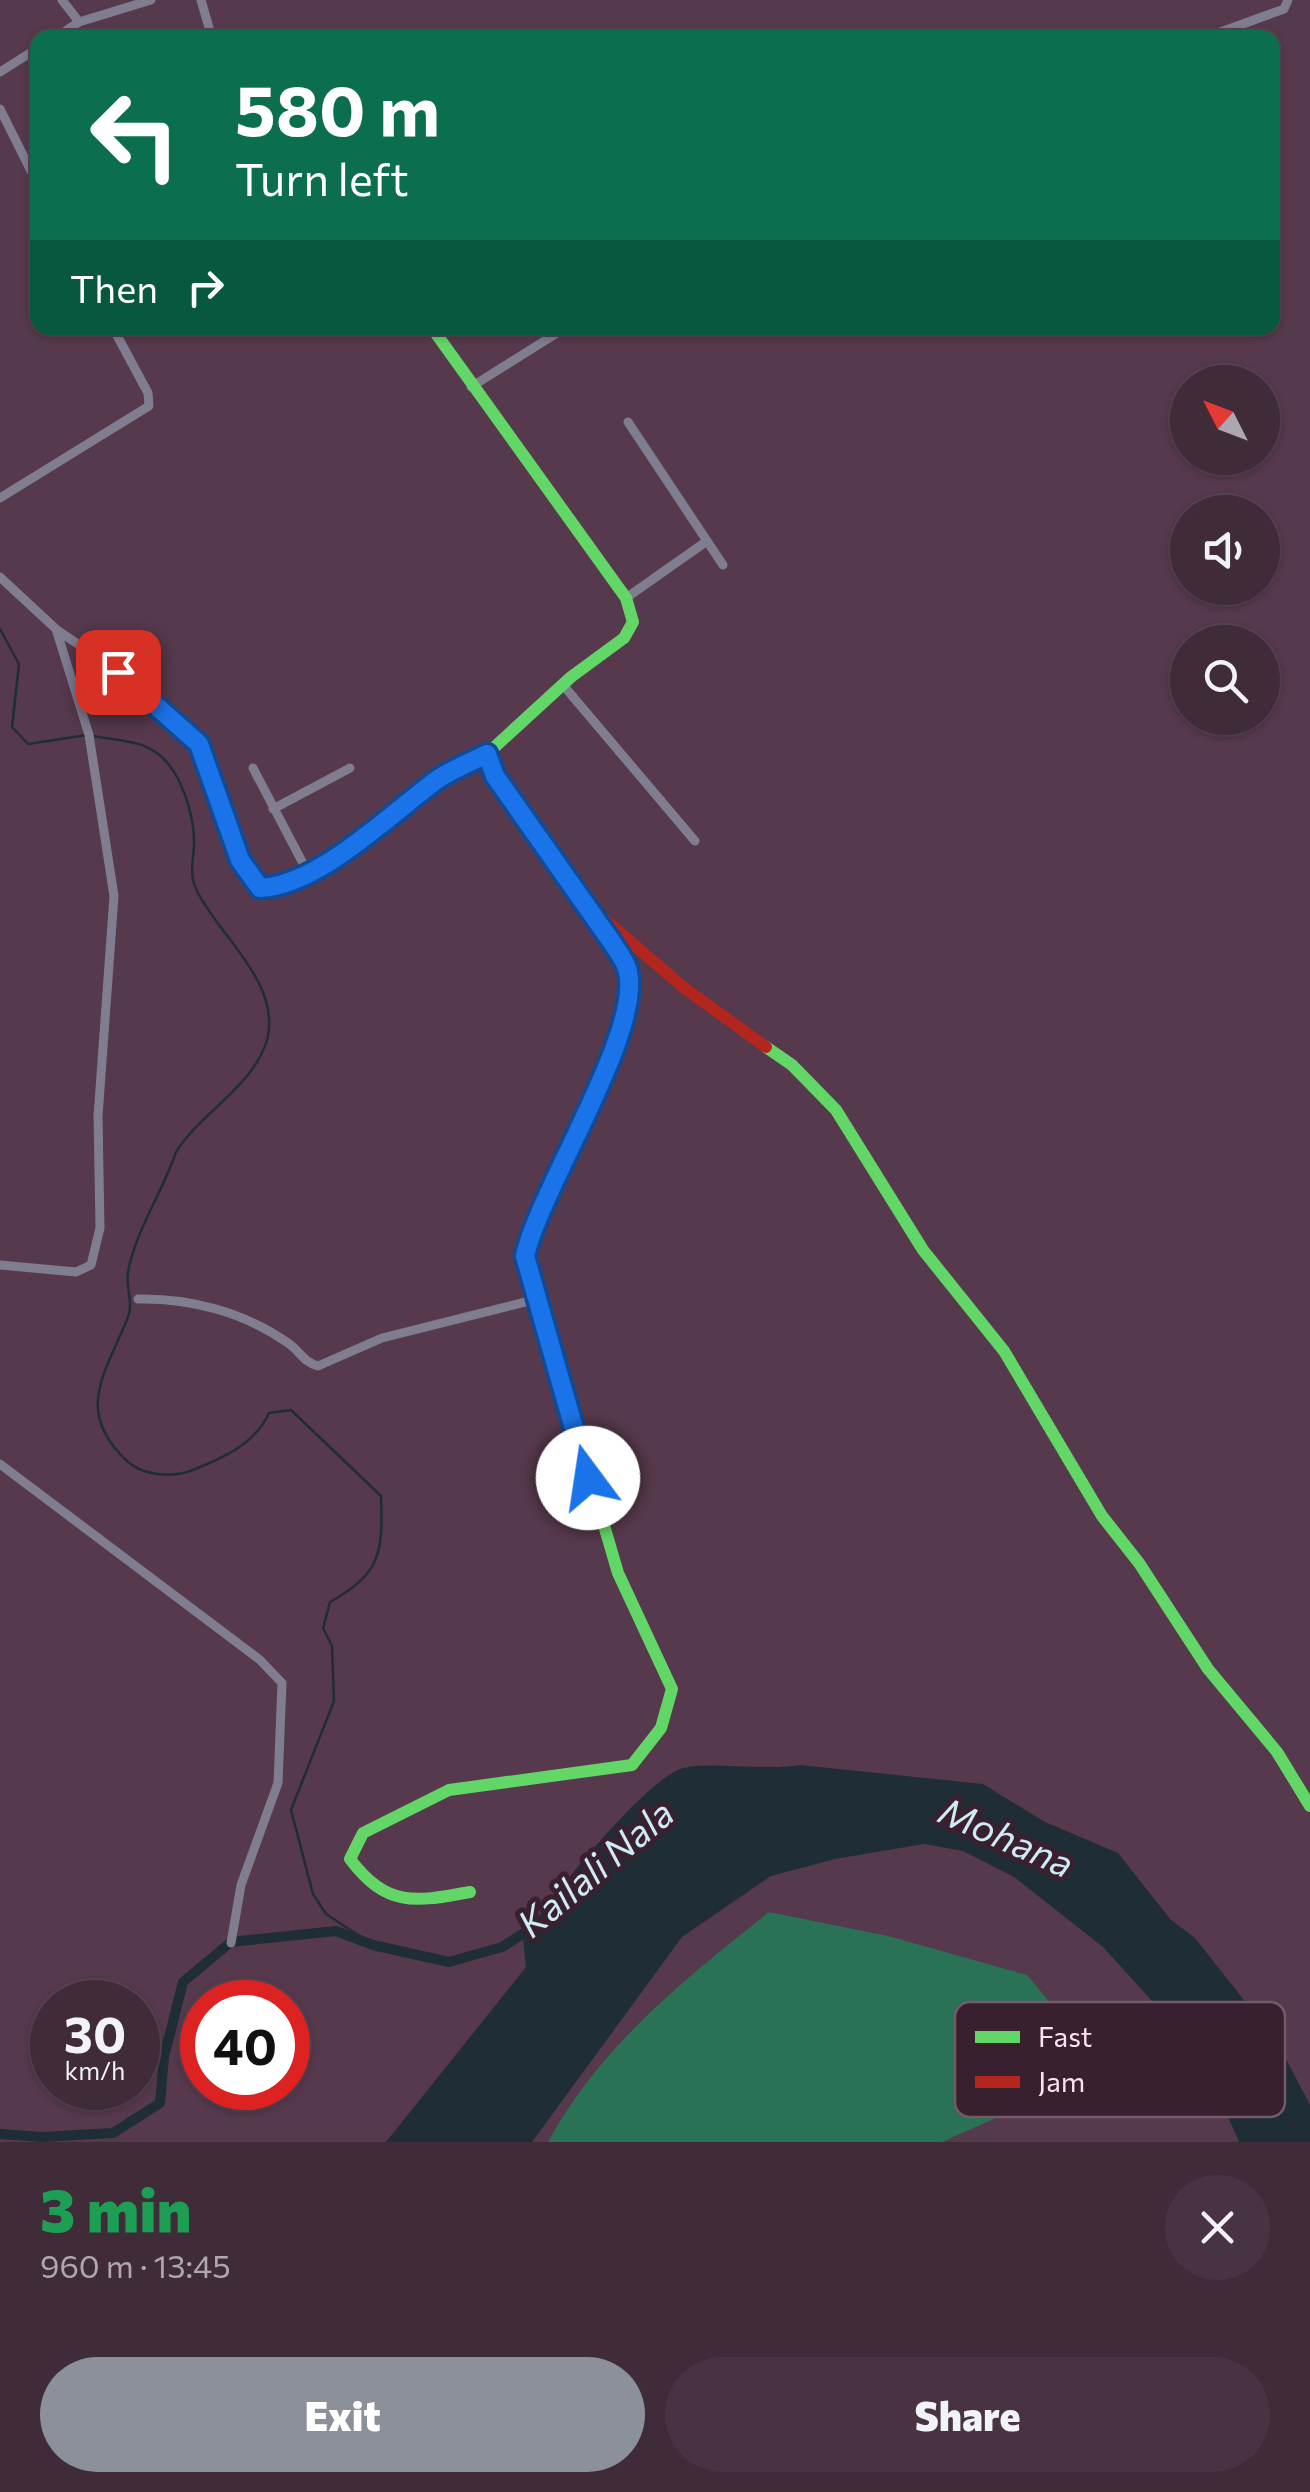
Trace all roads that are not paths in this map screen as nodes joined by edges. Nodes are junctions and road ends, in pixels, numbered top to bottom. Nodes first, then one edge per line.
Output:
1 (62, 0) edge
2 (151, 0) edge
3 (201, 0) edge
4 (1288, 0) edge
5 (79, 22) junction
6 (67, 30) edge
7 (210, 30) edge
8 (1226, 30) edge
9 (30, 53) edge
10 (0, 72) edge
11 (0, 109) edge
12 (30, 169) edge
13 (117, 335) edge
14 (437, 335) edge
15 (554, 335) edge
16 (471, 388) junction
17 (628, 422) dead end
18 (0, 498) edge
19 (708, 541) junction
20 (723, 566) dead end
21 (0, 577) edge
22 (626, 598) junction
23 (56, 629) junction
24 (563, 685) junction
25 (487, 754) junction
26 (253, 768) dead end
27 (350, 768) dead end
28 (273, 809) junction
29 (696, 841) dead end
30 (307, 871) junction
31 (595, 914) junction
32 (0, 1265) edge
33 (138, 1299) dead end
34 (537, 1299) junction
35 (0, 1464) edge
36 (1309, 1799) edge
37 (470, 1892) dead end
38 (231, 1944) dead end

1 - 5 street
2 - 5 street
3 - 7 street
4 - 8 street
5 - 6 street
9 - 10 street
11 - 12 street
13 - 18 street
14 - 16 street
15 - 16 street
16 - 22 street
17 - 19 street
19 - 20 street
19 - 22 street
21 - 23 street
22 - 24 street
23 - 30 street
23 - 32 street
24 - 25 street
24 - 29 street
25 - 30 street
25 - 31 street
26 - 28 street
27 - 28 street
28 - 30 street
31 - 34 street
31 - 36 street
33 - 34 street
34 - 37 street
35 - 38 street

